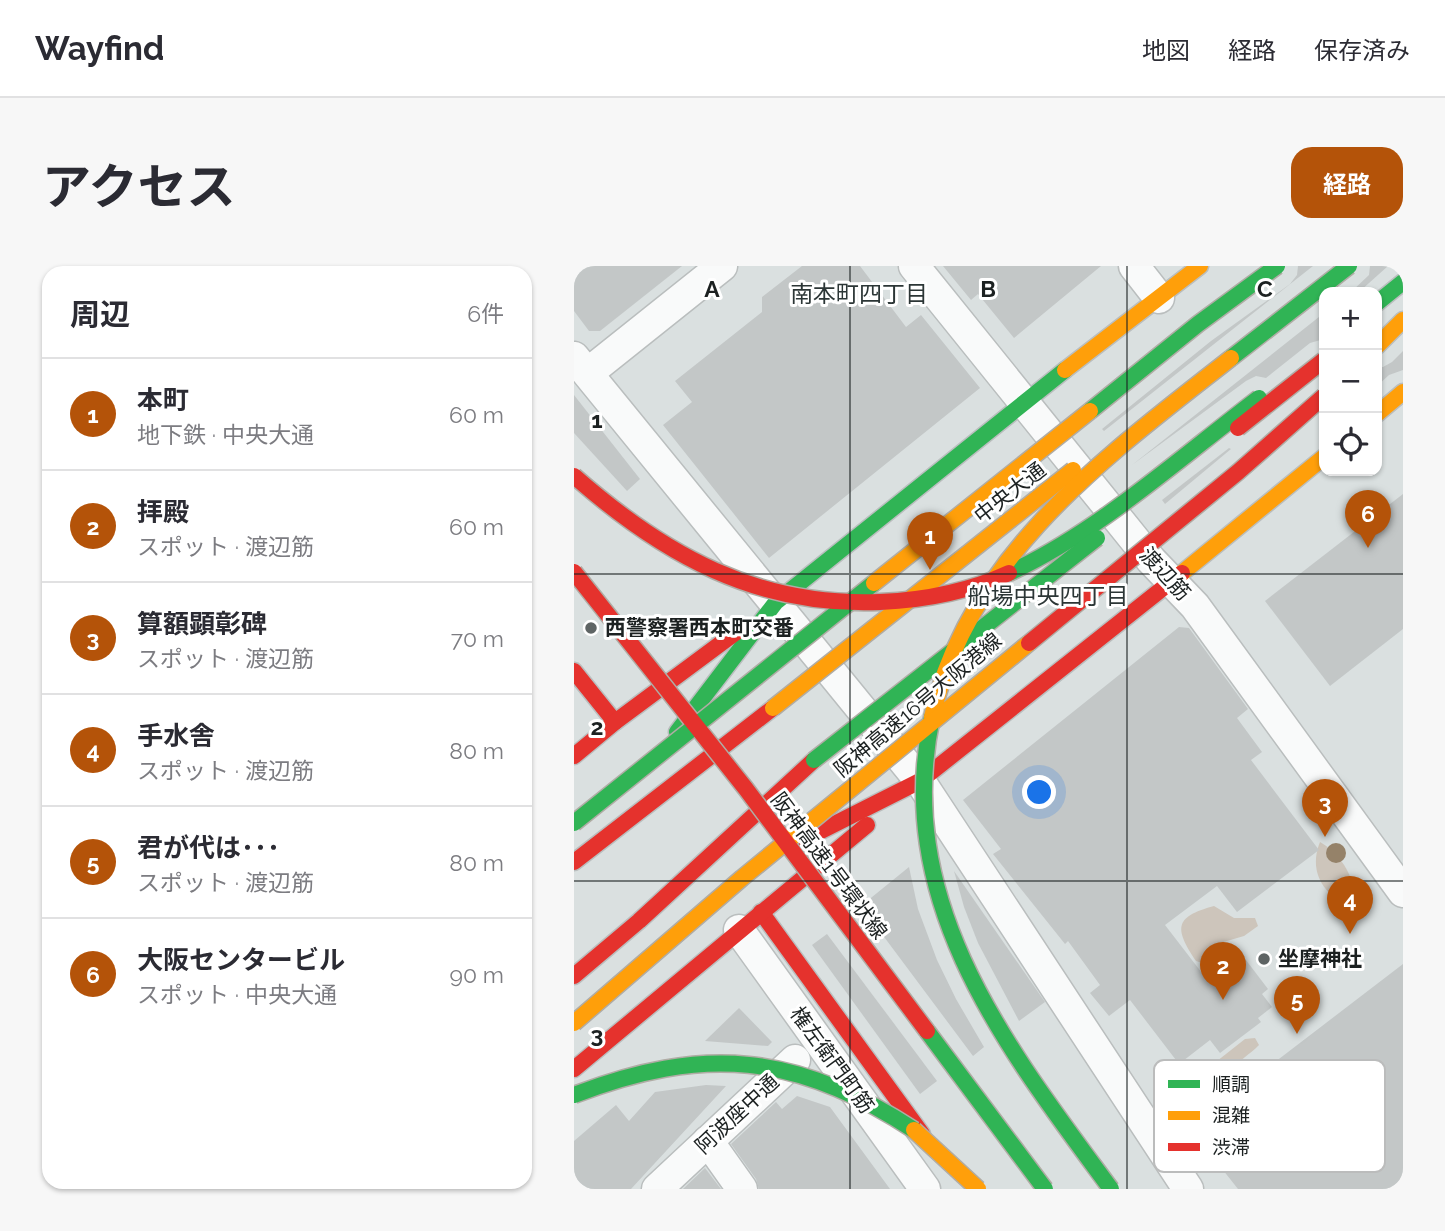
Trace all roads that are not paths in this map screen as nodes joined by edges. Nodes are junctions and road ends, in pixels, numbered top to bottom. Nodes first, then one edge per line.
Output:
1 (722, 266) edge
2 (914, 266) edge
3 (1134, 266) edge
4 (1199, 266) edge
5 (1278, 266) edge
6 (1330, 266) edge
7 (1349, 266) edge
8 (1403, 282) edge
9 (1159, 298) junction
10 (1382, 299) edge
11 (1403, 300) edge
12 (1382, 315) edge
13 (1403, 320) edge
14 (1382, 341) edge
15 (1319, 349) edge
16 (1319, 364) edge
17 (581, 365) edge
18 (1403, 392) edge
19 (1319, 400) edge
20 (1022, 403) junction
21 (1378, 413) edge
22 (1319, 461) edge
23 (574, 476) edge
24 (574, 572) edge
25 (1171, 582) junction
26 (776, 603) junction
27 (574, 671) edge
28 (615, 722) junction
29 (578, 746) edge
30 (920, 781) junction
31 (574, 823) edge
32 (578, 859) edge
33 (712, 885) dead end
34 (1403, 892) edge
35 (688, 897) dead end
36 (639, 921) junction
37 (750, 921) junction
38 (574, 976) edge
39 (574, 1023) edge
40 (817, 1041) junction
41 (574, 1069) edge
42 (574, 1095) edge
43 (1154, 1137) edge
44 (708, 1141) junction
45 (1177, 1172) edge
46 (657, 1189) edge
47 (742, 1189) edge
48 (925, 1189) edge
49 (963, 1189) edge
50 (978, 1189) edge
51 (1045, 1189) edge
52 (1111, 1189) edge
53 (1188, 1189) edge

1 - 17 street
2 - 20 street, 渡辺筋
3 - 9 street
4 - 9 main road, 中央大通
5 - 31 main road, bridge
6 - 32 main road, 中央大通, bridge
7 - 52 main road, bridge
8 - 10 main road
9 - 20 main road, 中央大通
11 - 12 main road
13 - 14 main road
15 - 23 main road, bridge
16 - 36 main road, bridge
17 - 26 street
18 - 21 main road
19 - 39 main road, 阪神高速16号大阪港線, bridge
20 - 25 street, 渡辺筋
20 - 26 main road, 中央大通
22 - 25 main road
24 - 51 main road, 阪神高速1号環状線, bridge
25 - 30 main road
25 - 34 street, 渡辺筋
26 - 28 main road
26 - 30 street
26 - 32 main road, 中央大通
27 - 28 main road
28 - 29 main road
30 - 33 main road
30 - 37 main road
30 - 43 street
35 - 36 main road
36 - 38 main road
37 - 40 street, 権左衛門町筋
37 - 41 main road
37 - 49 main road, bridge
40 - 44 street, 阿波座中通
40 - 48 street, 権左衛門町筋
42 - 50 main road, bridge
44 - 46 street, 阿波座中通
44 - 47 street
45 - 53 street

